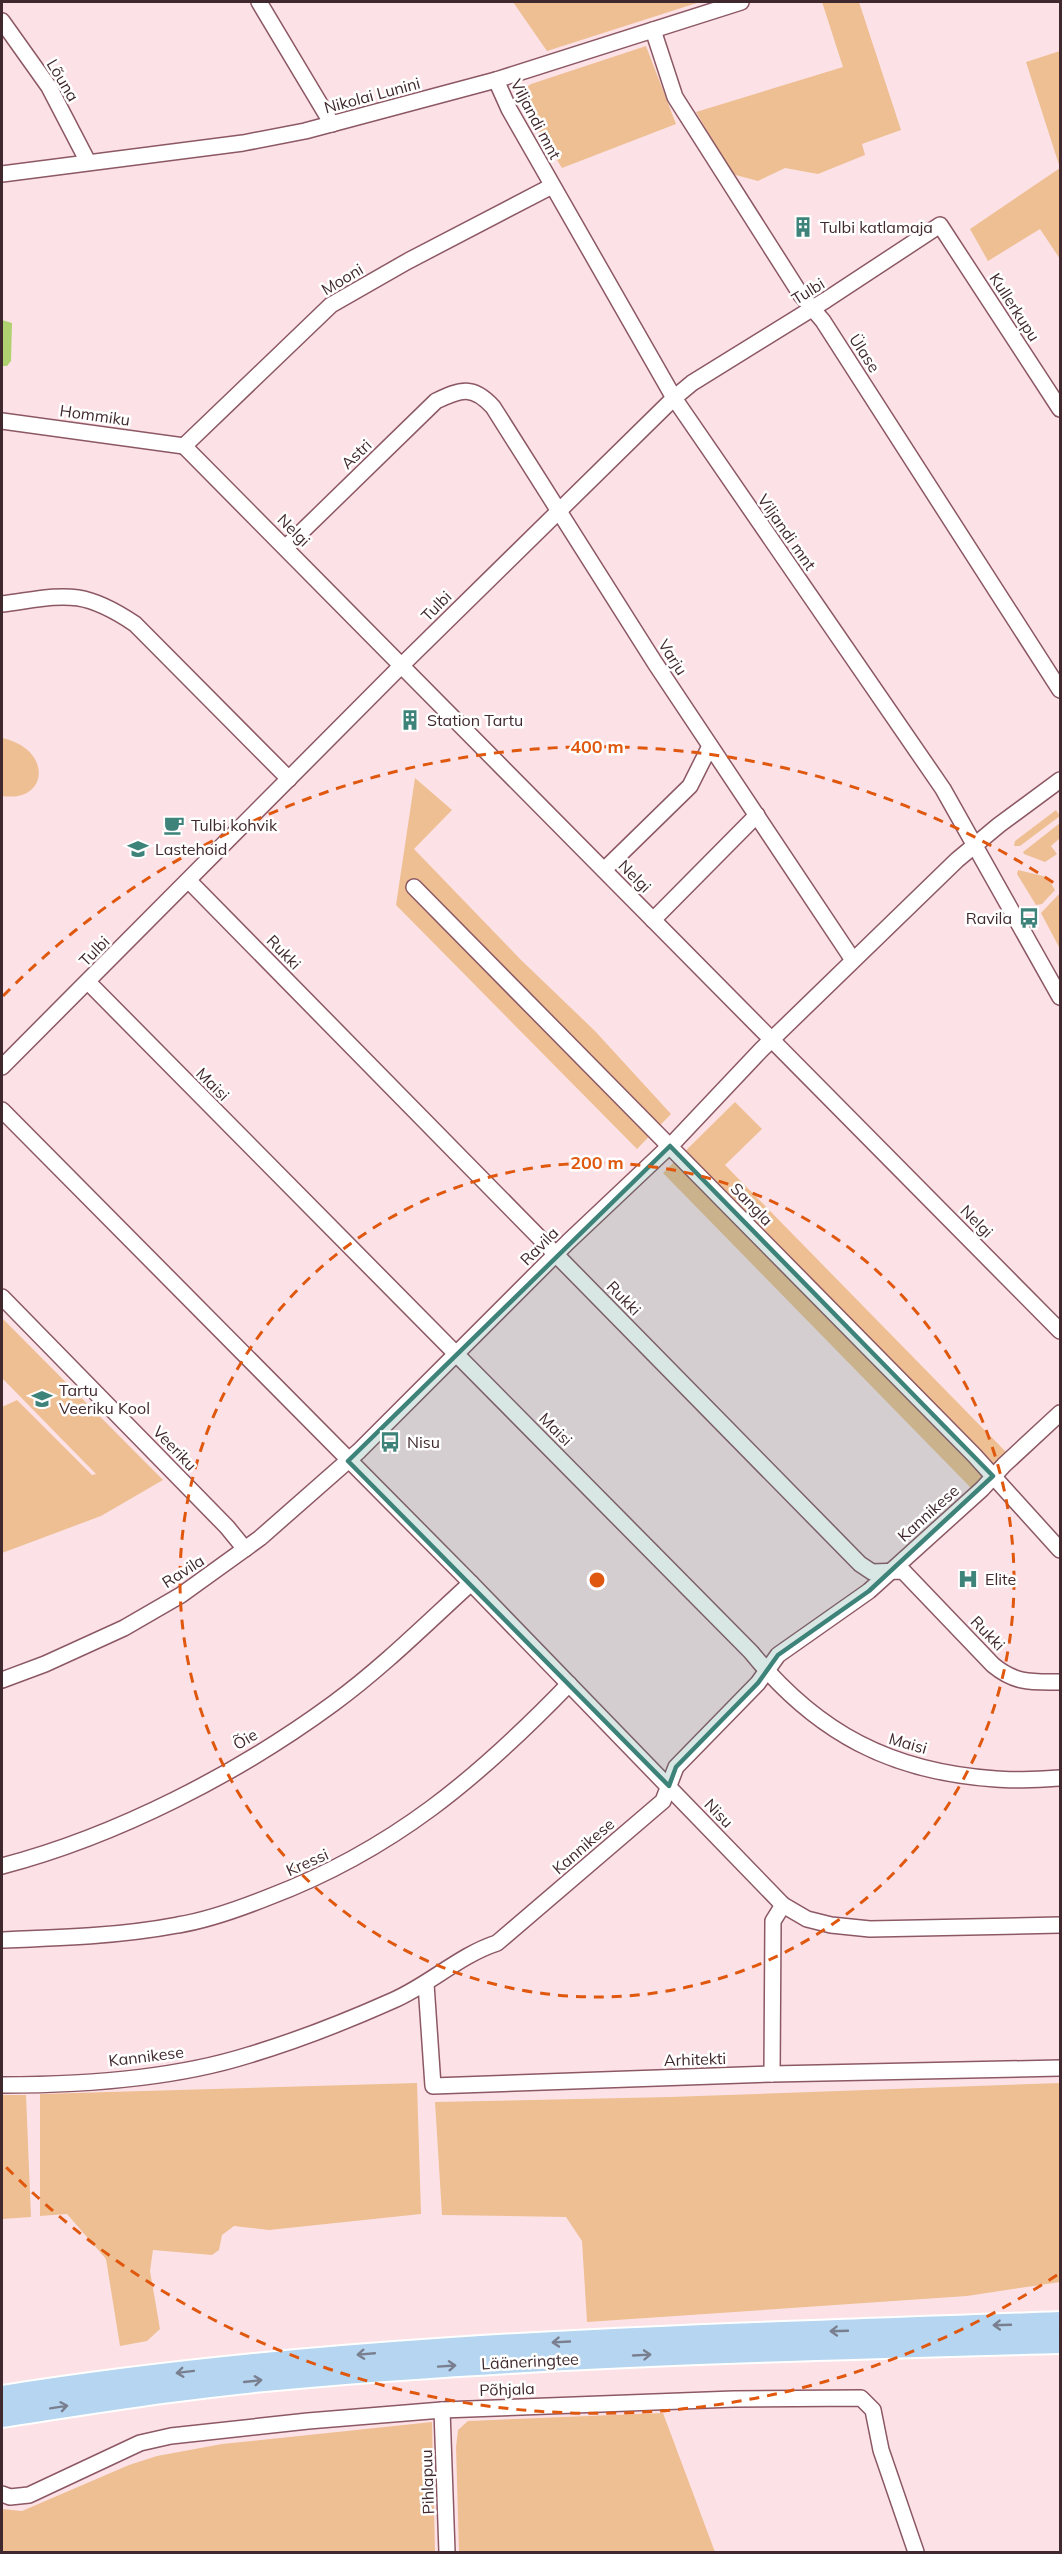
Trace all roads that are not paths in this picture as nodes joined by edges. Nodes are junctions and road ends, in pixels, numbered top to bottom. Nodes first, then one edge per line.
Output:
1 (259, 2) edge
2 (741, 2) edge
3 (2, 21) edge
4 (653, 30) junction
5 (495, 80) junction
6 (332, 124) junction
7 (88, 162) junction
8 (2, 174) edge
9 (552, 186) junction
10 (940, 225) joint
11 (813, 309) junction
12 (454, 393) joint
13 (674, 398) junction
14 (1060, 409) edge
15 (2, 421) edge
16 (184, 446) junction
17 (557, 511) junction
18 (285, 547) junction
19 (2, 604) edge
20 (402, 664) junction
21 (1060, 690) edge
22 (710, 746) junction
23 (289, 779) junction
24 (1060, 780) edge
25 (757, 815) junction
26 (975, 845) junction
27 (604, 870) junction
28 (189, 881) junction
29 (414, 887) dead end
30 (653, 920) junction
31 (853, 960) junction
32 (88, 982) junction
33 (1060, 998) edge
34 (772, 1040) junction
35 (2, 1067) edge
36 (2, 1110) edge
37 (670, 1146) junction
38 (556, 1254) junction
39 (2, 1297) edge
40 (1060, 1331) edge
41 (456, 1354) junction
42 (1060, 1413) edge
43 (348, 1461) junction
44 (993, 1476) junction
45 (245, 1549) junction
46 (1060, 1550) edge
47 (890, 1572) junction
48 (471, 1583) junction
49 (766, 1671) junction
50 (2, 1680) edge
51 (1060, 1682) edge
52 (569, 1684) junction
53 (1060, 1778) edge
54 (669, 1786) junction
55 (2, 1866) edge
56 (783, 1905) junction
57 (1060, 1924) edge
58 (2, 1940) edge
59 (426, 1984) junction
60 (1060, 2068) edge
61 (771, 2074) junction
62 (2, 2085) edge
63 (1060, 2323) edge
64 (1060, 2342) edge
65 (2, 2397) edge
66 (442, 2410) junction
67 (2, 2416) edge
68 (2, 2494) edge
69 (447, 2553) edge
70 (916, 2553) edge

1 - 6 street
2 - 4 street, Nikolai Lunini
3 - 7 street, Lõuna
4 - 5 street, Nikolai Lunini
4 - 11 street, Ülase
5 - 6 street, Nikolai Lunini
5 - 9 street, Viljandi mnt
6 - 7 street, Nikolai Lunini
7 - 8 street, Nikolai Lunini
9 - 13 street, Viljandi mnt
9 - 16 street, Mooni
10 - 11 street, Tulbi
10 - 14 street, Kullerkupu
11 - 13 street, Tulbi
11 - 21 street, Ülase
12 - 17 street, Varju
12 - 18 street, Astri
13 - 17 street, Tulbi
13 - 26 street, Viljandi mnt
15 - 16 street, Hommiku
16 - 18 street, Nelgi
17 - 20 street, Tulbi
17 - 22 street, Varju
18 - 20 street, Nelgi
19 - 23 street
20 - 23 street, Tulbi
20 - 27 street, Nelgi
22 - 25 street, Varju
22 - 27 street
23 - 28 street, Tulbi
24 - 26 street, Ravila
25 - 30 street
25 - 31 street, Varju
26 - 31 street, Ravila
26 - 33 street, Viljandi mnt
27 - 30 street, Nelgi
28 - 32 street, Tulbi
28 - 38 street, Rukki
29 - 37 street, Sangla
30 - 34 street, Nelgi
31 - 34 street, Ravila
32 - 35 street, Tulbi
32 - 41 street, Maisi
34 - 37 street, Ravila
34 - 40 street, Nelgi
36 - 43 street, Nisu
37 - 38 street, Ravila
37 - 44 street, Sangla
38 - 41 street, Ravila
38 - 47 street, Rukki
39 - 45 street, Veeriku
41 - 43 street, Ravila
41 - 49 street, Maisi
42 - 44 street, Kannikese
43 - 45 street, Ravila
43 - 48 street, Nisu
44 - 46 street, Sangla
44 - 47 street, Kannikese
45 - 50 street, Ravila
47 - 49 street, Kannikese
47 - 51 street, Rukki
48 - 52 street, Nisu
48 - 55 street, Õie
49 - 53 street, Maisi
49 - 54 street, Kannikese
52 - 54 street, Nisu
52 - 58 street, Kressi
54 - 56 street, Nisu
54 - 59 street, Kannikese
56 - 57 street, Nisu
56 - 61 street
59 - 61 street, Arhitekti
59 - 62 street, Kannikese
60 - 61 street, Arhitekti
63 -> 65 highway, Lääneringtee
67 -> 64 highway, Lääneringtee
66 - 68 street, Põhjala
66 - 69 street, Pihlapuu
66 - 70 street, Põhjala

